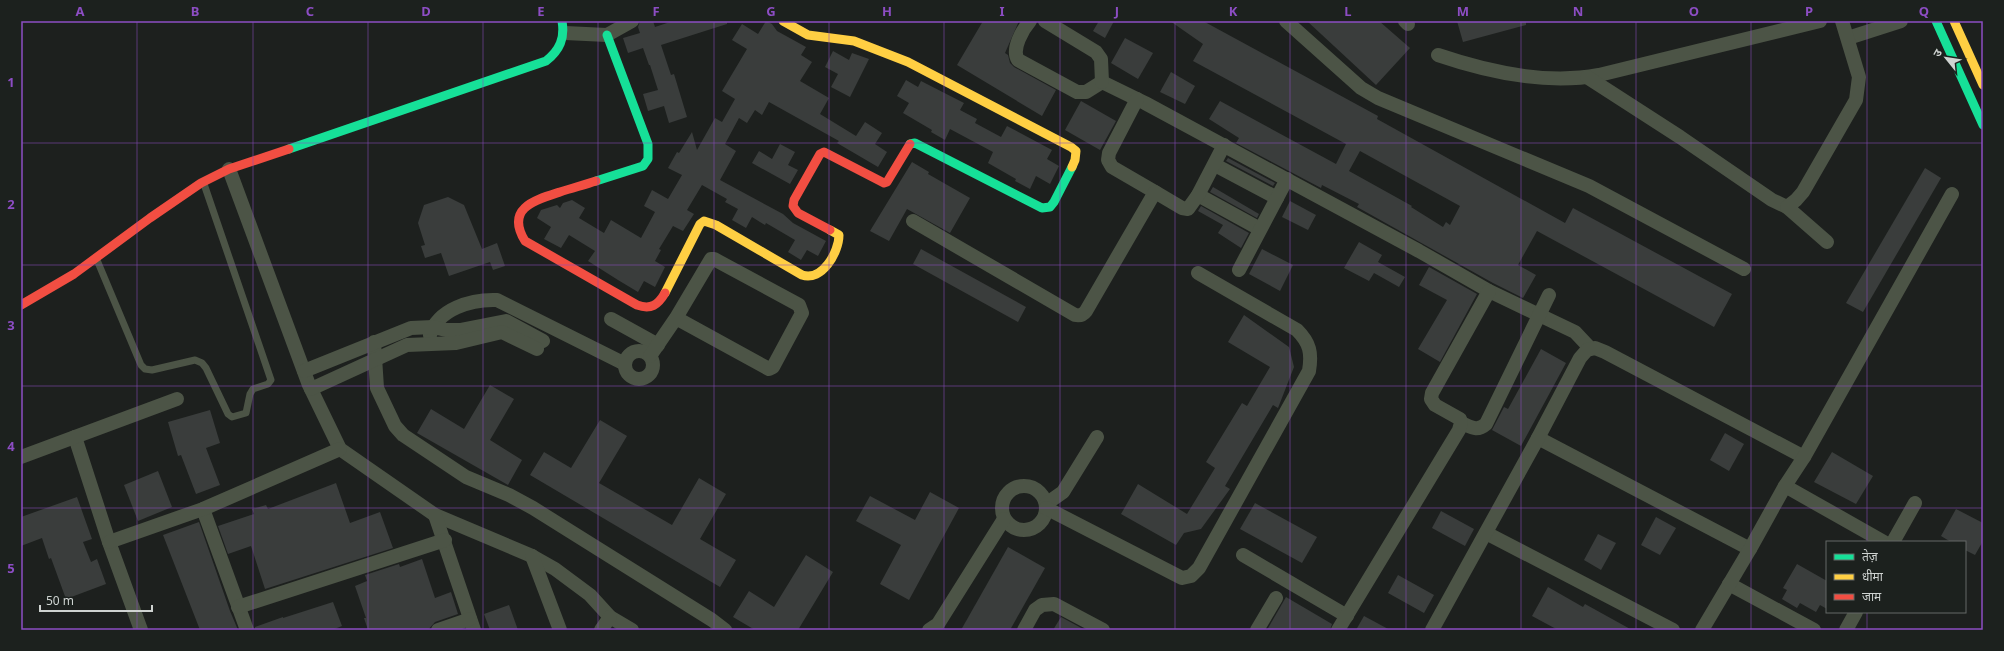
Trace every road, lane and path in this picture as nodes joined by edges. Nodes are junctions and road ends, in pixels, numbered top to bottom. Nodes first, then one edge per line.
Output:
1 (632, 21) edge
2 (783, 21) edge
3 (1030, 21) edge
4 (1045, 21) edge
5 (1286, 21) edge
6 (1820, 21) edge
7 (1842, 21) edge
8 (1900, 21) edge
9 (1936, 21) edge
10 (1954, 21) edge
11 (564, 27) edge
12 (607, 34) junction
13 (1848, 38) junction
14 (1438, 55) dead end
15 (1587, 77) junction
16 (1102, 82) junction
17 (1983, 85) edge
18 (1138, 99) junction
19 (1983, 126) edge
20 (1224, 145) junction
21 (1215, 165) junction
22 (229, 169) junction
23 (1287, 179) junction
24 (203, 181) junction
25 (1155, 192) junction
26 (1198, 194) junction
27 (1952, 194) dead end
28 (1277, 198) junction
29 (1787, 207) junction
30 (913, 221) dead end
31 (1260, 229) junction
32 (1827, 242) dead end
33 (96, 258) junction
34 (1744, 269) dead end
35 (1239, 270) dead end
36 (1198, 273) dead end
37 (1489, 291) junction
38 (1549, 296) dead end
39 (21, 305) edge
40 (1540, 315) junction
41 (676, 318) junction
42 (611, 319) dead end
43 (433, 327) junction
44 (374, 342) junction
45 (428, 343) junction
46 (1590, 348) junction
47 (654, 350) junction
48 (376, 361) junction
49 (625, 364) junction
50 (304, 371) junction
51 (311, 389) junction
52 (177, 399) dead end
53 (1461, 423) junction
54 (1093, 435) dead end
55 (75, 437) junction
56 (1538, 438) junction
57 (340, 449) junction
58 (21, 457) edge
59 (1804, 457) junction
60 (1784, 486) junction
61 (1045, 503) junction
62 (1915, 503) dead end
63 (203, 509) junction
64 (435, 515) junction
65 (1004, 519) junction
66 (1486, 533) junction
67 (446, 540) junction
68 (1882, 541) edge
69 (1894, 541) edge
70 (109, 542) junction
71 (1750, 549) junction
72 (1244, 555) dead end
73 (532, 556) junction
74 (1729, 584) junction
75 (1276, 598) dead end
76 (238, 607) junction
77 (1855, 613) edge
78 (1347, 616) junction
79 (610, 617) junction
80 (472, 624) edge
81 (1437, 628) edge
82 (141, 630) edge
83 (247, 630) edge
84 (438, 630) edge
85 (560, 630) edge
86 (601, 630) edge
87 (632, 630) edge
88 (725, 630) edge
89 (930, 630) edge
90 (1024, 630) edge
91 (1103, 630) edge
92 (1257, 630) edge
93 (1338, 630) edge
94 (1673, 630) edge
95 (1702, 630) edge
96 (1814, 630) edge
97 (1846, 630) edge

1 - 12 street
2 - 12 street
3 - 16 street
4 - 16 street
5 - 34 street
6 - 15 street
7 - 13 street
8 - 13 street
9 - 19 street
10 - 17 street
11 - 12 street
11 - 22 street
13 - 29 street
14 - 15 street
15 - 29 street
16 - 18 street
18 - 20 street
18 - 25 street
20 - 21 street
20 - 23 street
21 - 26 street
21 - 28 street
22 - 24 street
22 - 50 street
23 - 28 street
23 - 37 street
24 - 33 street
24 - 33 lane
25 - 26 street
25 - 30 street
26 - 31 street
27 - 59 street
28 - 31 street
29 - 32 street
31 - 35 street
33 - 39 street
36 - 61 street
37 - 40 street
37 - 53 street
38 - 40 street
40 - 46 street
40 - 53 street
41 - 41 street
41 - 47 street
42 - 47 street
43 - 44 street
43 - 45 street
43 - 45 street
43 - 49 street
44 - 48 street
44 - 50 street
45 - 48 street
46 - 56 street
46 - 59 street
47 - 49 street
47 - 49 street
48 - 51 street
48 - 88 street
50 - 51 street
51 - 57 street
52 - 55 street
53 - 78 street
54 - 61 street
55 - 58 street
55 - 70 street
56 - 66 street
56 - 71 street
57 - 63 street
57 - 64 street
59 - 60 street
60 - 68 street
60 - 71 street
61 - 65 street
61 - 65 street
62 - 69 street
63 - 70 street
63 - 76 street
64 - 67 street
64 - 73 street
65 - 89 street
66 - 81 street
66 - 94 street
67 - 76 street
67 - 80 street
70 - 82 street
71 - 74 street
72 - 78 street
73 - 79 street
73 - 85 street
74 - 95 street
74 - 96 street
75 - 92 street
76 - 83 street
77 - 97 street
78 - 93 street
79 - 86 street
79 - 87 street
80 - 84 street
90 - 91 street

